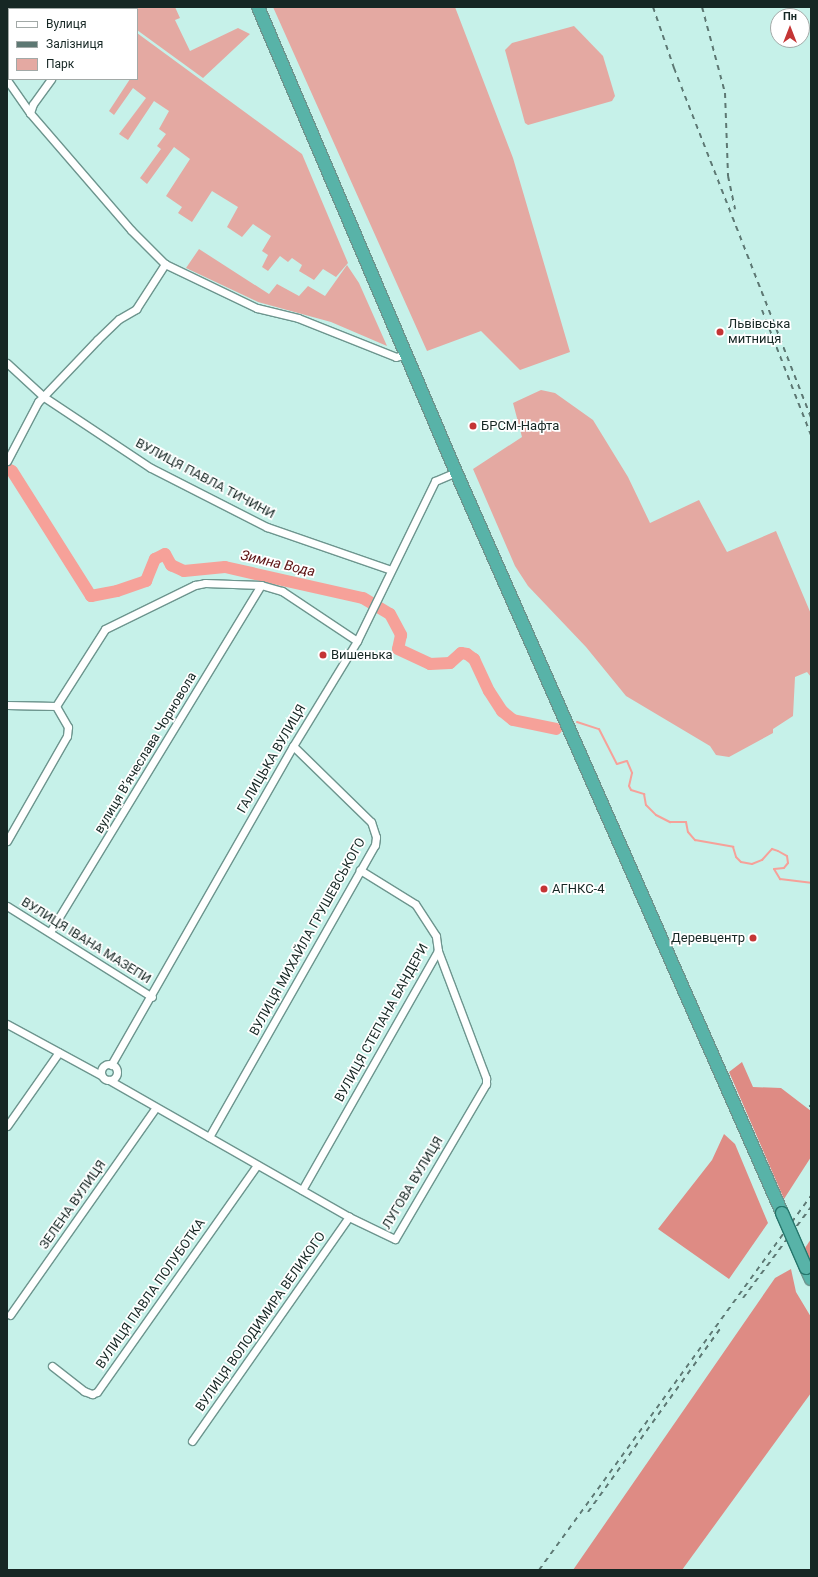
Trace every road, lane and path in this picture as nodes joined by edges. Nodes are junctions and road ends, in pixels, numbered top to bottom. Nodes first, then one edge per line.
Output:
1 (258, 7) edge
2 (7, 80) edge
3 (50, 80) edge
4 (30, 113) junction
5 (165, 264) junction
6 (406, 354) junction
7 (7, 363) edge
8 (44, 397) junction
9 (8, 459) edge
10 (456, 472) junction
11 (391, 570) junction
12 (261, 585) junction
13 (357, 641) junction
14 (7, 705) edge
15 (56, 706) junction
16 (293, 746) junction
17 (7, 841) edge
18 (360, 870) junction
19 (7, 906) edge
20 (50, 932) junction
21 (438, 951) junction
22 (152, 997) junction
23 (7, 1024) edge
24 (59, 1052) junction
25 (111, 1065) junction
26 (101, 1075) junction
27 (109, 1080) junction
28 (155, 1109) junction
29 (7, 1126) edge
30 (209, 1137) junction
31 (258, 1165) junction
32 (302, 1190) junction
33 (349, 1217) junction
34 (809, 1274) edge
35 (10, 1315) dead end
36 (52, 1366) dead end
37 (192, 1441) dead end

1 - 6 highway
2 - 4 street
3 - 4 street
4 - 5 street
5 - 6 street
5 - 8 street
6 - 10 highway
7 - 8 street, ВУЛИЦЯ ПАВЛА ТИЧИНИ
8 - 9 street
8 - 11 street, ВУЛИЦЯ ПАВЛА ТИЧИНИ
10 - 11 street, ГАЛИЦЬКА ВУЛИЦЯ
10 - 34 highway, bridge
11 - 13 street, ГАЛИЦЬКА ВУЛИЦЯ
12 - 13 street
12 - 15 street
12 - 20 street, вулиця Вʼячеслава Чорновола
13 - 16 street, ГАЛИЦЬКА ВУЛИЦЯ
14 - 15 street
15 - 17 street
16 - 18 street, ВУЛИЦЯ МИХАЙЛА ГРУШЕВСЬКОГО
16 - 22 street, ГАЛИЦЬКА ВУЛИЦЯ
18 - 21 street, ВУЛИЦЯ СТЕПАНА БАНДЕРИ
18 - 30 street, ВУЛИЦЯ МИХАЙЛА ГРУШЕВСЬКОГО
19 - 20 street, ВУЛИЦЯ ІВАНА МАЗЕПИ
20 - 22 street, ВУЛИЦЯ ІВАНА МАЗЕПИ
21 - 32 street, ВУЛИЦЯ СТЕПАНА БАНДЕРИ
21 - 33 street, ЛУГОВА ВУЛИЦЯ
22 - 25 street, ГАЛИЦЬКА ВУЛИЦЯ
23 - 24 street
24 - 26 street
24 - 29 street
25 - 26 street
25 - 27 street
26 - 27 street
27 - 28 street, ЛУГОВА ВУЛИЦЯ
28 - 30 street, ЛУГОВА ВУЛИЦЯ
28 - 35 street, ЗЕЛЕНА ВУЛИЦЯ
30 - 31 street, ЛУГОВА ВУЛИЦЯ
31 - 32 street, ЛУГОВА ВУЛИЦЯ
31 - 36 street, ВУЛИЦЯ ПАВЛА ПОЛУБОТКА
32 - 33 street, ЛУГОВА ВУЛИЦЯ
33 - 37 street, ВУЛИЦЯ ВОЛОДИМИРА ВЕЛИКОГО

